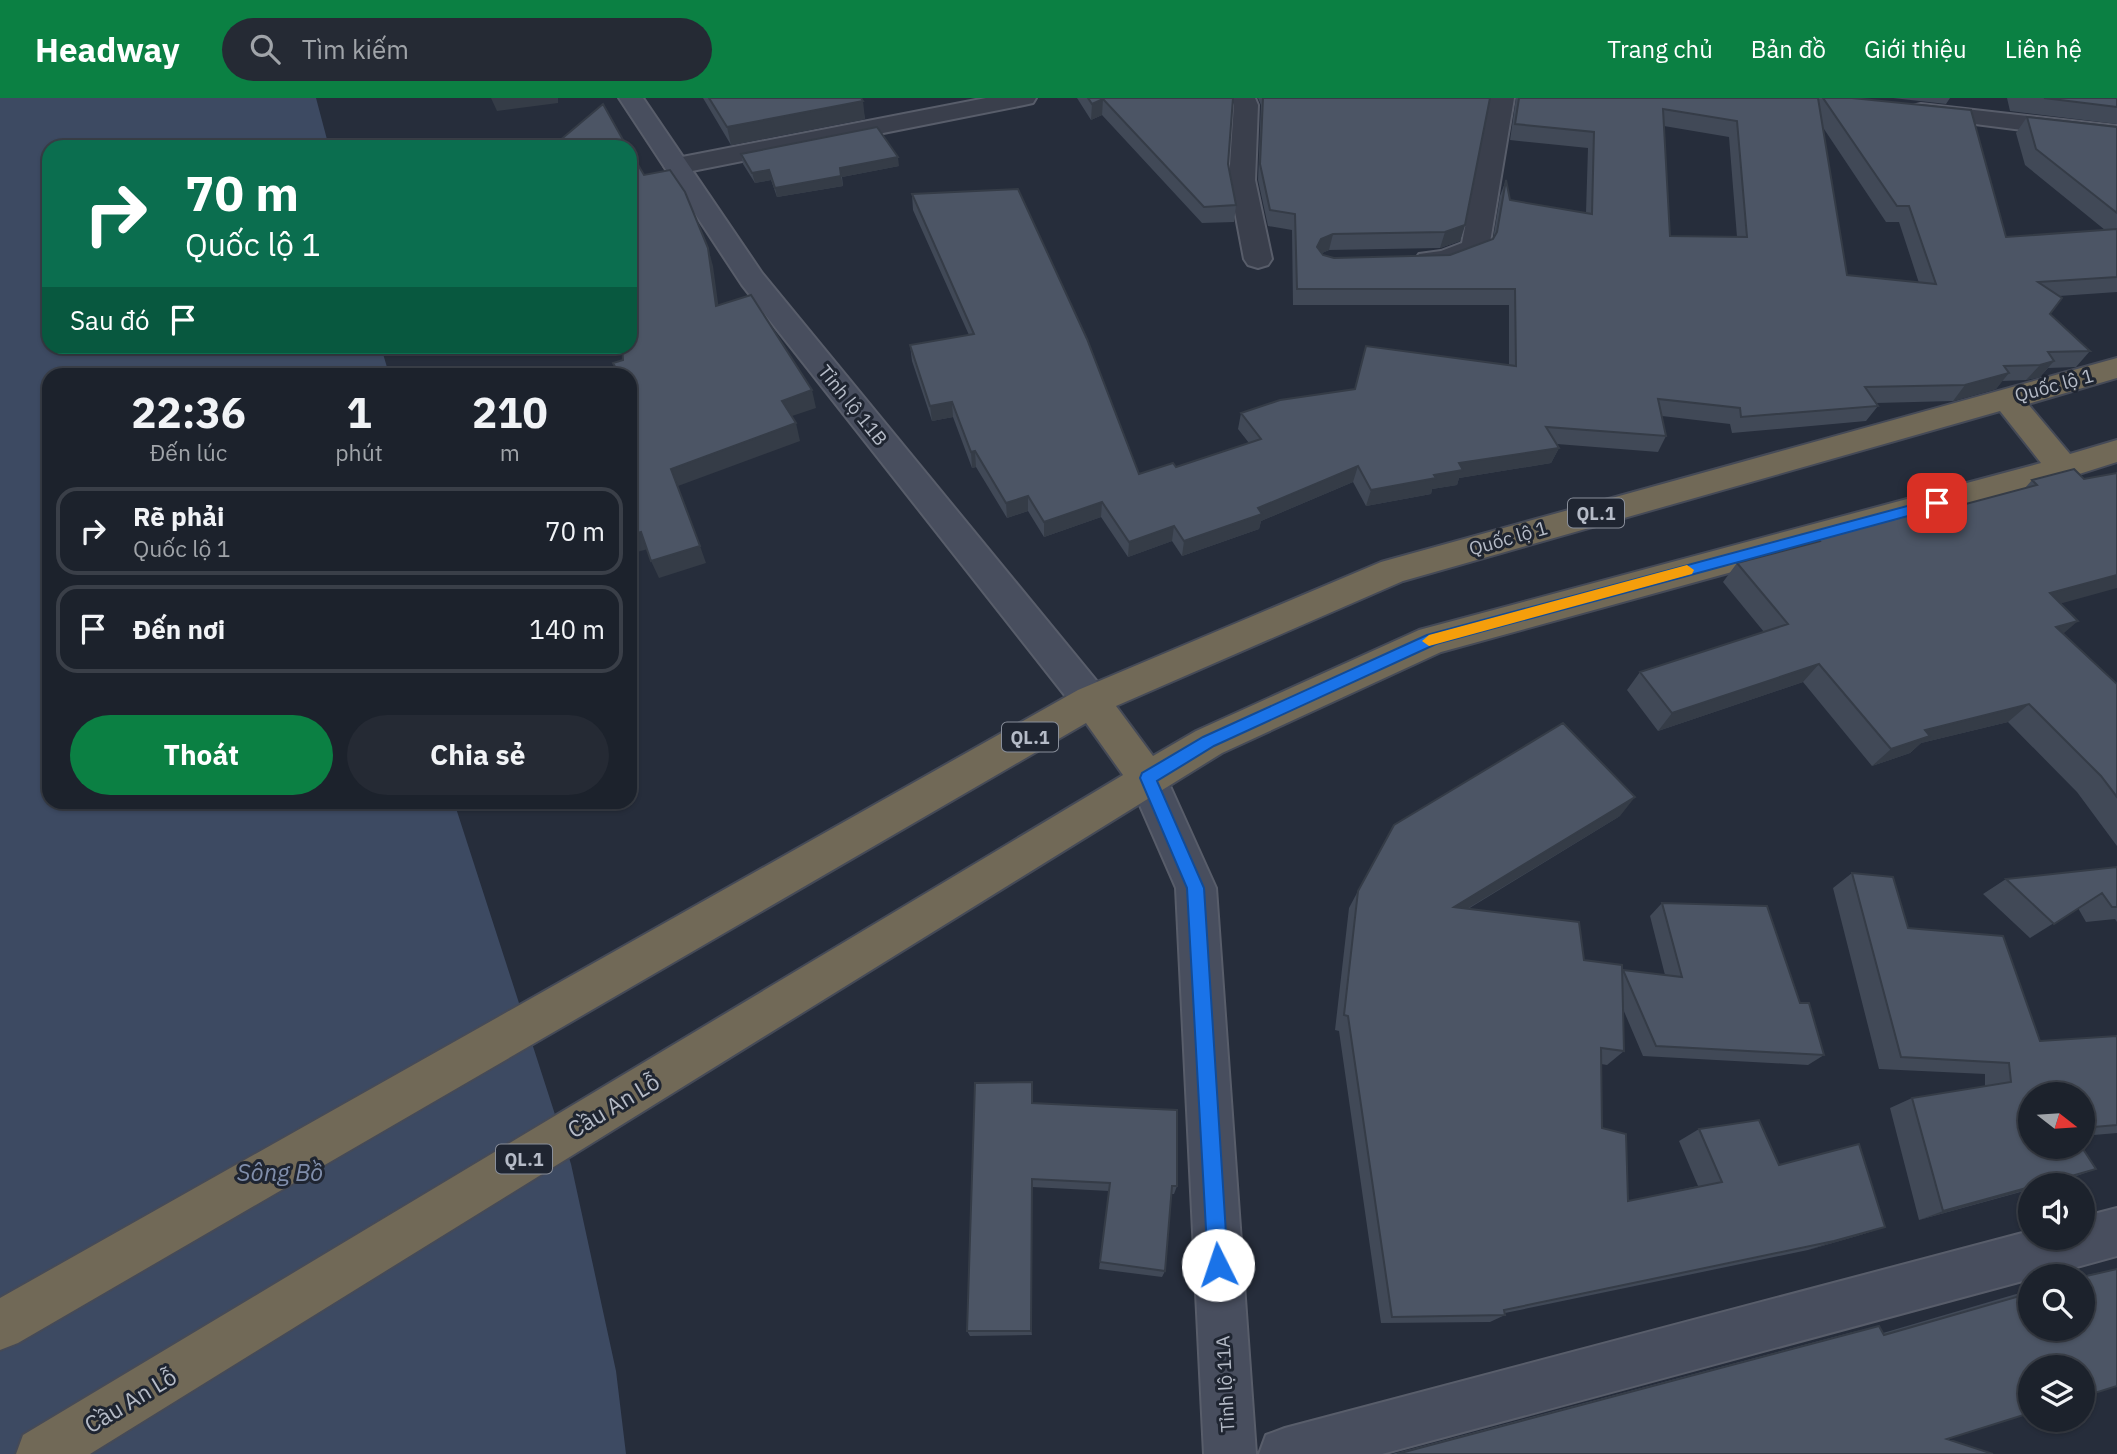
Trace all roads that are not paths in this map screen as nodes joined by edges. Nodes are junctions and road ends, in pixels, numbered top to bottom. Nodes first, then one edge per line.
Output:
1 (631, 98) edge
2 (1024, 98) edge
3 (1243, 98) edge
4 (1502, 98) edge
5 (1892, 108) edge
6 (2117, 134) edge
7 (677, 166) junction
8 (1258, 259) dead end
9 (1406, 261) edge
10 (2117, 368) edge
11 (2006, 398) junction
12 (2117, 451) edge
13 (2063, 468) junction
14 (1091, 701) junction
15 (1147, 778) junction
16 (2117, 1232) edge
17 (0, 1325) edge
18 (42, 1454) edge
19 (1230, 1454) edge
20 (1285, 1454) edge

1 - 7 main road, Tỉnh lộ 11B
2 - 7 street
3 - 8 street
4 - 9 street
5 - 6 street
7 - 14 main road, Tỉnh lộ 11B
10 - 11 highway, Quốc lộ 1 / QL.1
11 - 13 highway
11 - 14 highway, Quốc lộ 1 / QL.1
12 - 13 highway, QL.1
13 - 15 highway, QL.1
14 - 15 highway
14 - 17 highway, Quốc lộ 1 / QL.1
15 - 18 highway, Cầu An Lỗ / QL.1
15 - 19 main road, Tỉnh lộ 11A
16 - 20 main road

